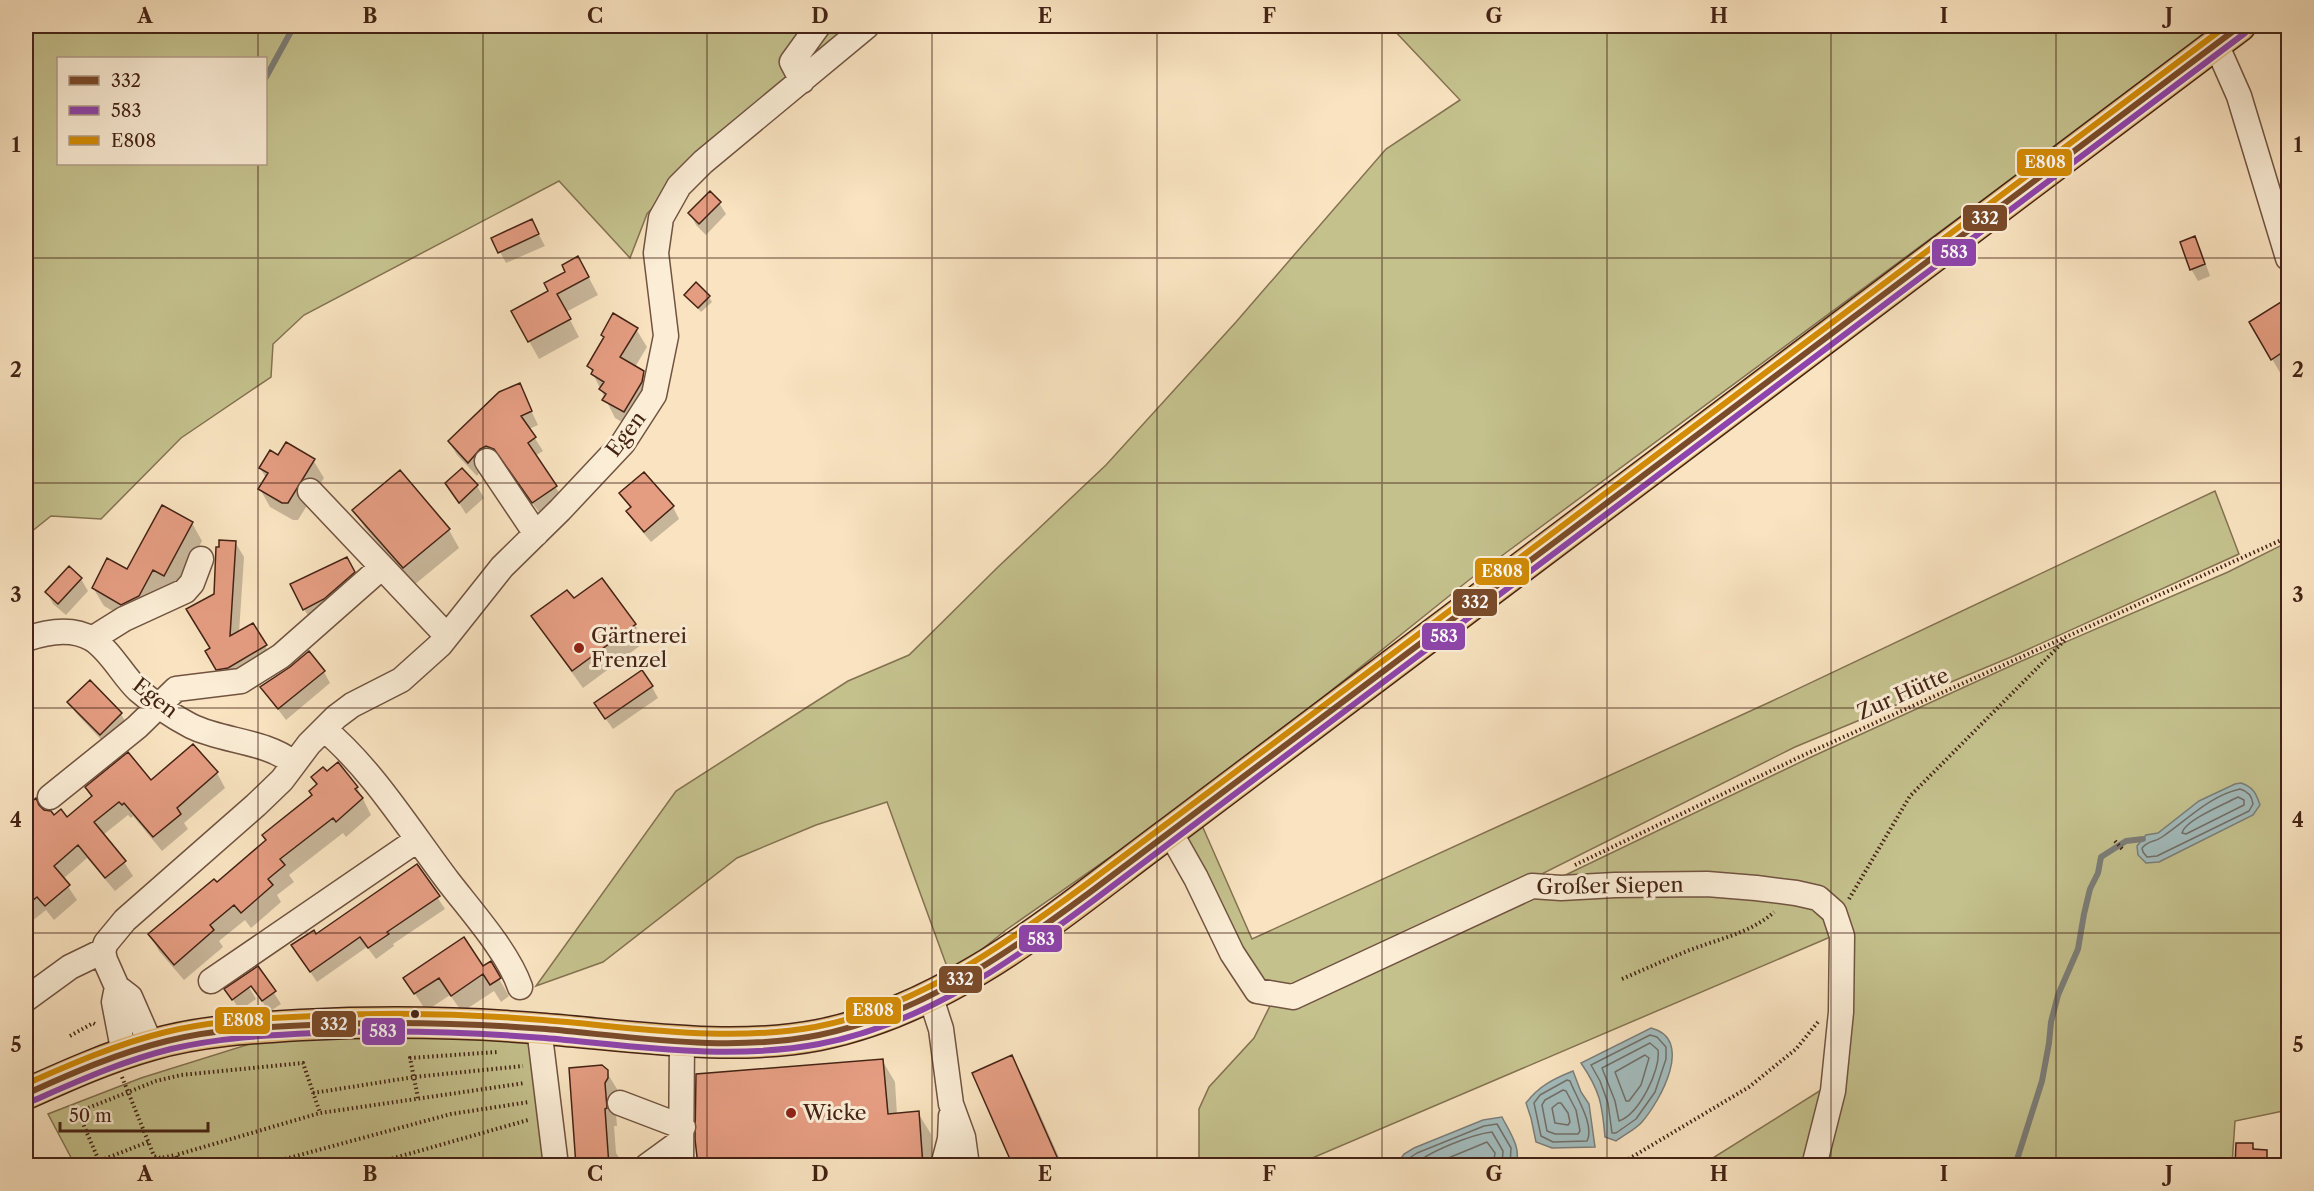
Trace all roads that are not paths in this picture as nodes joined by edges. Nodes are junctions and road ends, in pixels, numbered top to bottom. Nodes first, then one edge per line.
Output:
1 (819, 26) edge
2 (867, 26) edge
3 (2240, 26) edge
4 (2216, 44) junction
5 (802, 81) junction
6 (2289, 258) edge
7 (487, 461) dead end
8 (310, 491) dead end
9 (536, 534) junction
10 (201, 559) dead end
11 (382, 567) junction
12 (447, 636) junction
13 (26, 639) edge
14 (92, 639) junction
15 (159, 705) junction
16 (324, 729) junction
17 (294, 763) junction
18 (50, 797) dead end
19 (1170, 832) junction
20 (417, 840) junction
21 (103, 951) junction
22 (211, 981) dead end
23 (520, 987) dead end
24 (930, 995) junction
25 (26, 999) edge
26 (538, 1028) junction
27 (682, 1040) junction
28 (130, 1052) junction
29 (26, 1094) edge
30 (620, 1104) dead end
31 (951, 1104) junction
32 (681, 1145) edge
33 (556, 1166) edge
34 (647, 1166) edge
35 (943, 1166) edge
36 (967, 1166) edge
37 (1814, 1166) edge

1 - 5 street
2 - 5 street, Egen
3 - 4 main road
4 - 6 street
4 - 19 main road
5 - 9 street, Egen
7 - 9 street
8 - 11 street
9 - 12 street, Egen
10 - 14 street
11 - 12 street
11 - 15 street
12 - 16 street, Egen
13 - 14 street
14 - 15 street, Egen
15 - 17 street, Egen
15 - 18 street
16 - 17 street, Egen
16 - 20 street
17 - 21 street, Egen
19 - 24 main road
19 - 37 street, Großer Siepen
20 - 22 street
20 - 23 street
21 - 25 street, Egen
21 - 28 street
24 - 27 main road
24 - 31 street
26 - 27 main road
26 - 28 main road
26 - 33 street
27 - 32 street
28 - 29 main road
30 - 32 street
31 - 35 street
31 - 36 street
32 - 34 street

